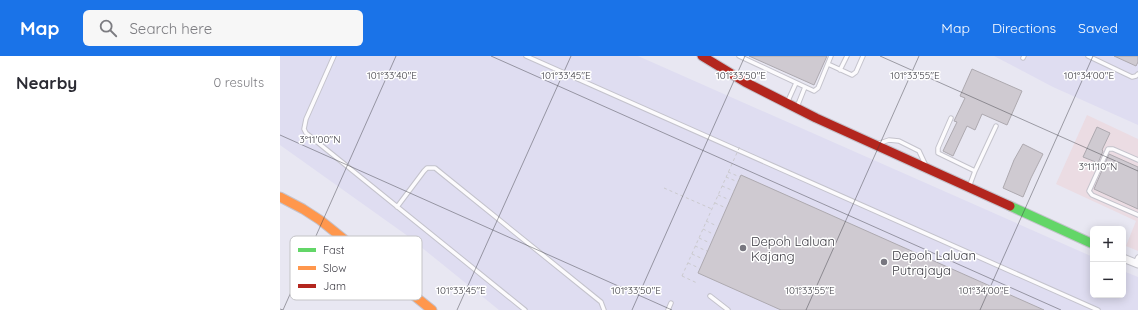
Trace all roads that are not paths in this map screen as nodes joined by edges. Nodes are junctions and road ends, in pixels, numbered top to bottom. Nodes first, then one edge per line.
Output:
1 (334, 56) edge
2 (526, 56) edge
3 (702, 56) edge
4 (739, 56) edge
5 (831, 56) edge
6 (847, 56) edge
7 (863, 56) edge
8 (1088, 56) edge
9 (744, 57) edge
10 (828, 64) junction
11 (840, 70) junction
12 (1138, 74) edge
13 (796, 83) junction
14 (805, 87) junction
15 (786, 104) junction
16 (797, 108) junction
17 (951, 118) dead end
18 (996, 126) dead end
19 (874, 144) junction
20 (1138, 160) edge
21 (928, 169) junction
22 (976, 171) junction
23 (968, 188) junction
24 (280, 197) edge
25 (397, 207) junction
26 (1138, 215) edge
27 (340, 236) edge
28 (1090, 243) edge
29 (1126, 259) edge
30 (1137, 262) edge
31 (710, 296) dead end
32 (420, 300) edge
33 (671, 303) dead end
34 (432, 310) edge
35 (525, 310) edge
36 (604, 310) edge
37 (668, 310) edge
38 (728, 310) edge
39 (1098, 310) edge

1 - 25 lane
2 - 39 lane
3 - 15 street
4 - 9 lane
5 - 10 lane
6 - 11 lane
7 - 11 lane
8 - 12 lane
9 - 13 lane
10 - 11 lane
10 - 14 lane
13 - 14 lane
13 - 15 lane
14 - 16 lane
15 - 16 street
16 - 19 street
17 - 22 lane
18 - 22 lane
19 - 21 street
19 - 21 lane
20 - 26 lane
21 - 23 street
22 - 23 lane
23 - 28 street
24 - 27 street
25 - 35 lane
25 - 36 lane
29 - 30 street
31 - 38 lane
32 - 34 street
33 - 37 lane

